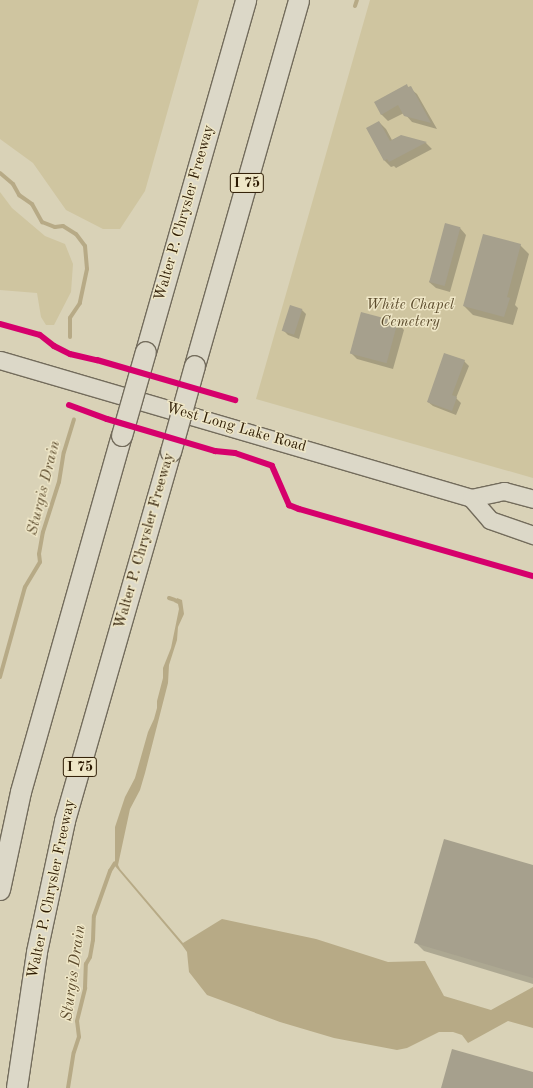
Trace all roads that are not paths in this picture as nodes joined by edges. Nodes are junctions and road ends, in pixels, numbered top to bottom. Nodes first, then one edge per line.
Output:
1 (246, 0) edge
2 (299, 0) edge
3 (0, 360) edge
4 (471, 498) junction
5 (533, 499) edge
6 (533, 535) edge
7 (0, 890) edge
8 (17, 1088) edge

1 - 7 highway, Walter P. Chrysler Freeway, bridge
2 - 8 highway, Walter P. Chrysler Freeway / I 75, bridge
3 - 4 main road, West Long Lake Road
4 - 5 main road, West Long Lake Road
4 - 6 main road

